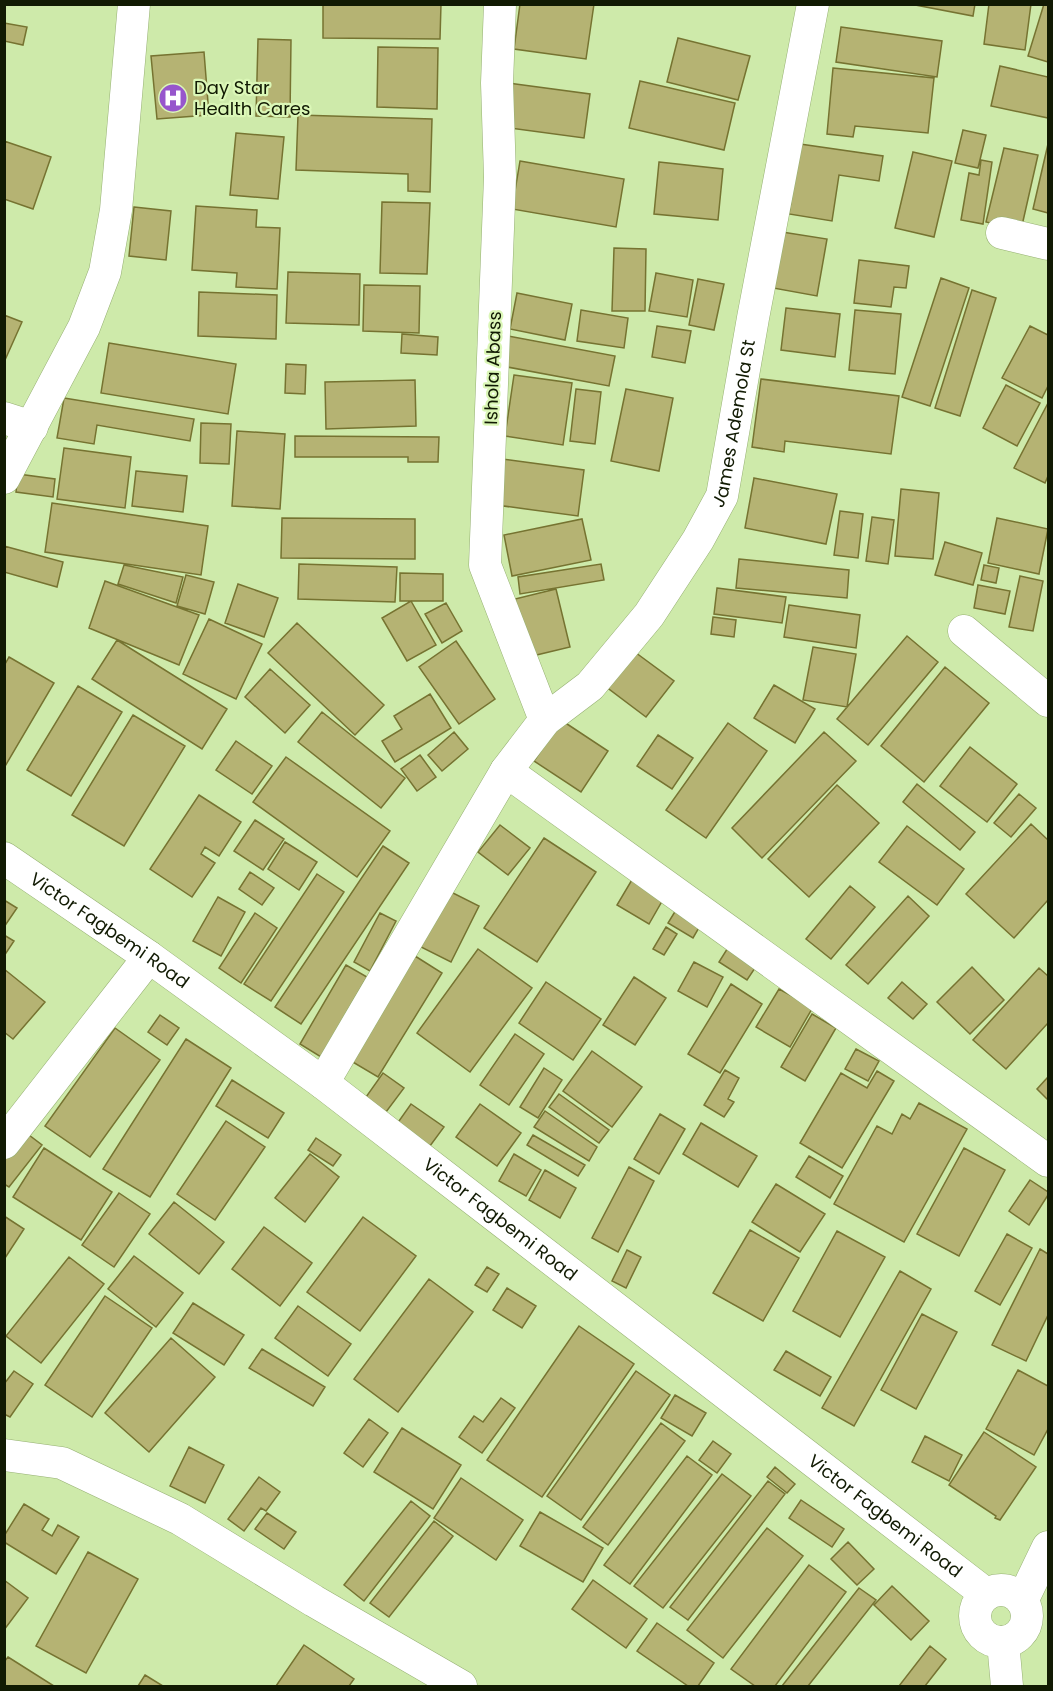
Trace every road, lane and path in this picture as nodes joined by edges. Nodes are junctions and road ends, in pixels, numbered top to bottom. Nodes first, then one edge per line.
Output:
1 (134, 4) edge
2 (500, 4) edge
3 (813, 4) edge
4 (1002, 233) dead end
5 (1048, 244) edge
6 (18, 422) edge
7 (4, 478) edge
8 (964, 632) dead end
9 (1048, 701) edge
10 (545, 720) junction
11 (506, 771) junction
12 (4, 858) edge
13 (149, 957) junction
14 (323, 1083) junction
15 (4, 1143) edge
16 (1048, 1161) edge
17 (4, 1455) edge
18 (1048, 1547) edge
19 (986, 1594) junction
20 (1022, 1601) junction
21 (1003, 1642) junction
22 (461, 1686) edge
23 (1007, 1686) edge

1 - 6 street
2 - 10 street, Ishola Abass
3 - 10 street, James Ademola St
4 - 5 street
6 - 7 street
8 - 9 street
10 - 11 street, James Ademola St
11 - 14 street, James Ademola St
11 - 16 street
12 - 13 street, Victor Fagbemi Road
13 - 14 street, Victor Fagbemi Road
13 - 15 street
14 - 19 street, Victor Fagbemi Road
17 - 22 street
18 - 20 street
19 - 20 street
19 - 21 street
20 - 21 street
21 - 23 street

